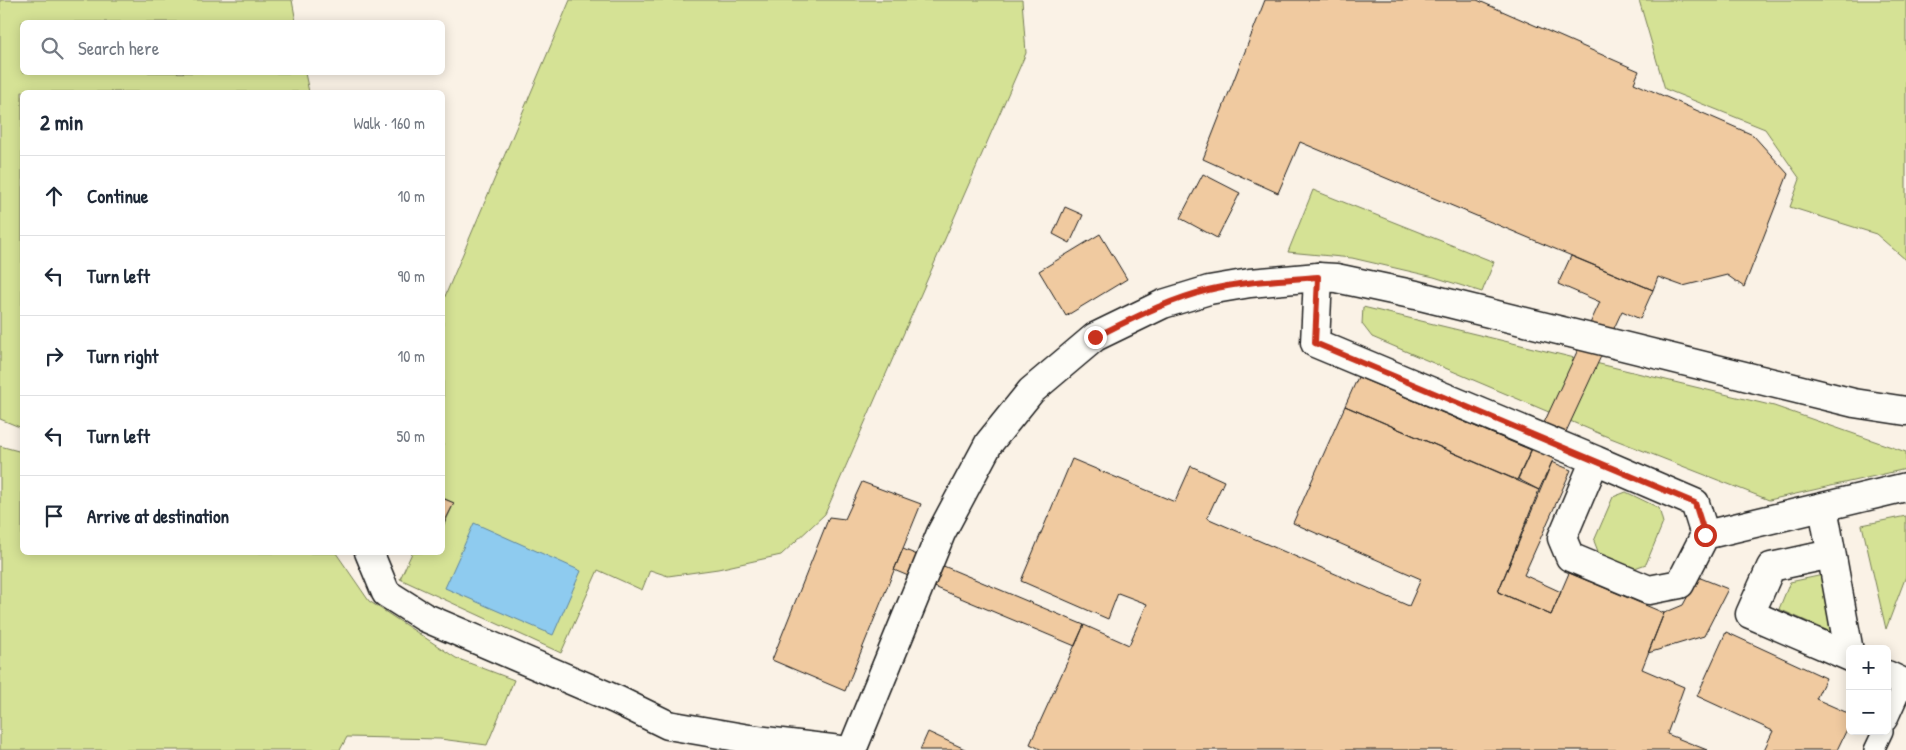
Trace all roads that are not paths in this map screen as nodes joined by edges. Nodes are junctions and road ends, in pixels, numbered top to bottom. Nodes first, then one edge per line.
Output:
1 (1318, 277) junction
2 (1906, 411) edge
3 (1595, 460) junction
4 (1906, 487) edge
5 (1823, 507) junction
6 (1705, 535) junction
7 (1831, 554) junction
8 (370, 555) edge
9 (1848, 645) edge
10 (1846, 655) edge
11 (1899, 679) edge
12 (1891, 707) edge
13 (1880, 735) edge
14 (840, 750) edge
15 (852, 750) edge
16 (1874, 750) edge

1 - 2 street
1 - 3 street
1 - 15 street
3 - 6 street
3 - 6 street
4 - 5 street
5 - 6 street
5 - 7 street
7 - 9 street
7 - 10 street
8 - 14 street
11 - 12 lane
13 - 16 lane

